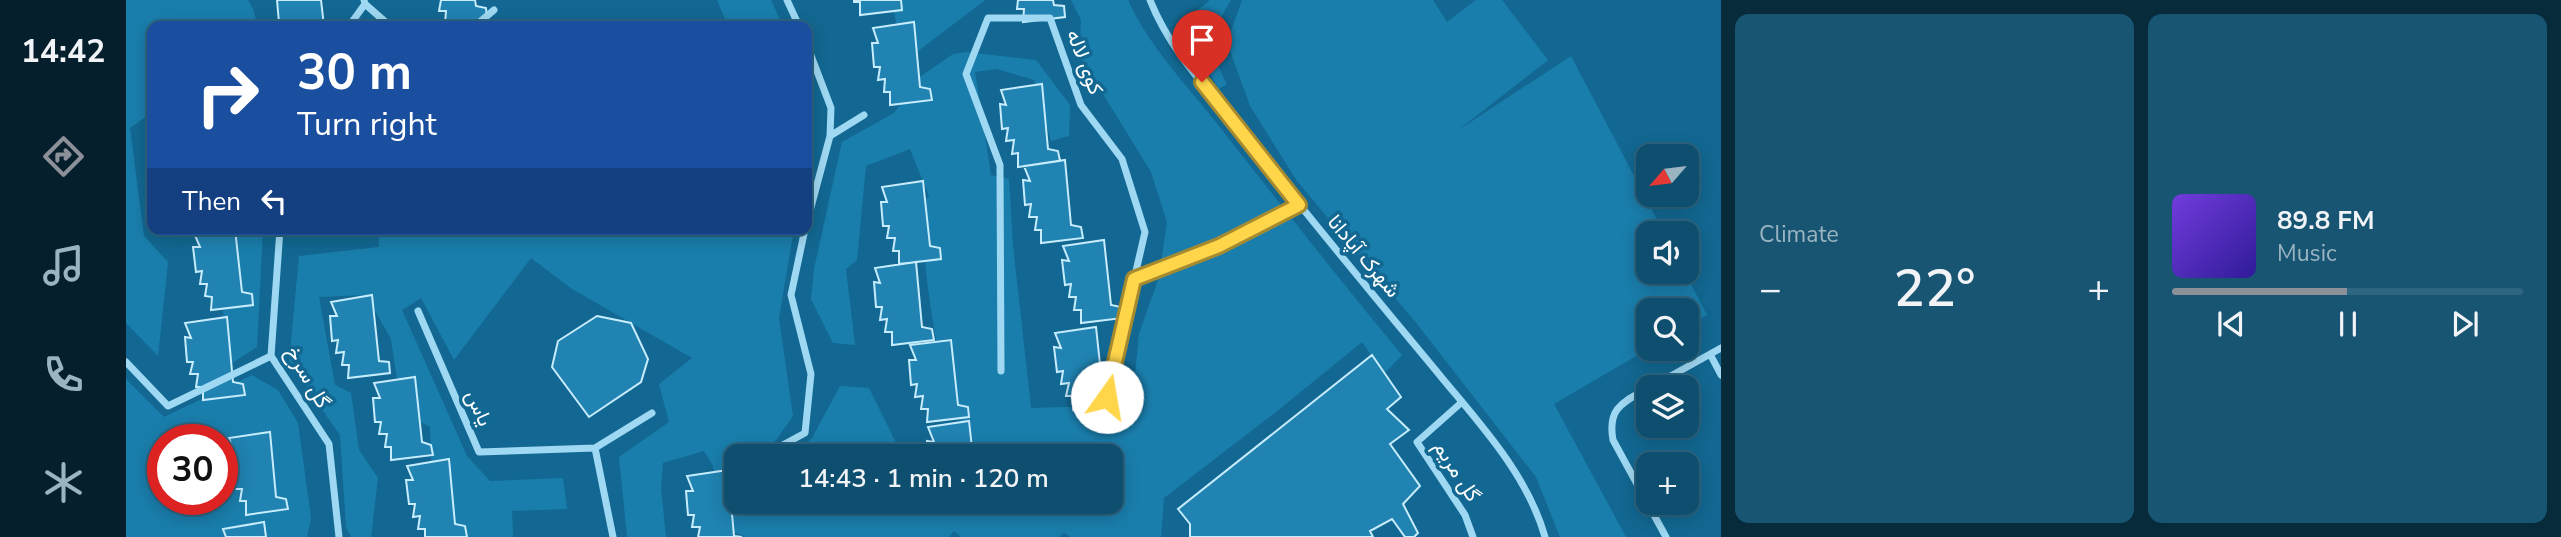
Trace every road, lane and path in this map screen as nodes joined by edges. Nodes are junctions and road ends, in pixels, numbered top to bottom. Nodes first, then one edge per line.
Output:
1 (788, 0) edge
2 (1150, 0) edge
3 (365, 2) edge
4 (494, 10) dead end
5 (352, 21) edge
6 (385, 21) edge
7 (481, 21) edge
8 (797, 21) edge
9 (812, 58) edge
10 (863, 115) dead end
11 (830, 136) junction
12 (812, 203) edge
13 (1299, 205) junction
14 (280, 235) edge
15 (804, 235) edge
16 (1134, 279) junction
17 (418, 311) dead end
18 (1721, 348) edge
19 (1710, 354) junction
20 (271, 355) junction
21 (126, 362) edge
22 (1001, 371) dead end
23 (1673, 375) edge
24 (1721, 375) edge
25 (1636, 396) edge
26 (1107, 397) dead end
27 (1462, 402) junction
28 (652, 413) dead end
29 (785, 444) edge
30 (595, 448) junction
31 (339, 537) edge
32 (613, 537) edge
33 (1473, 537) edge
34 (1545, 537) edge
35 (1665, 537) edge

1 - 8 street
2 - 13 street, شهرک آپادانا
3 - 5 street
3 - 6 street
4 - 7 street
9 - 11 street
10 - 11 street
11 - 12 street
13 - 16 street
13 - 27 street, شهرک آپادانا
14 - 20 street, گل سرخ
15 - 29 street
16 - 22 street, کوی لاله
16 - 26 street, کوی لاله
17 - 30 street, یاس
18 - 19 street
19 - 23 street
19 - 24 street
20 - 21 street
20 - 31 street, گل سرخ
25 - 35 street
27 - 33 street, گل مریم
27 - 34 street, شهرک آپادانا
28 - 30 street, یاس
30 - 32 street

